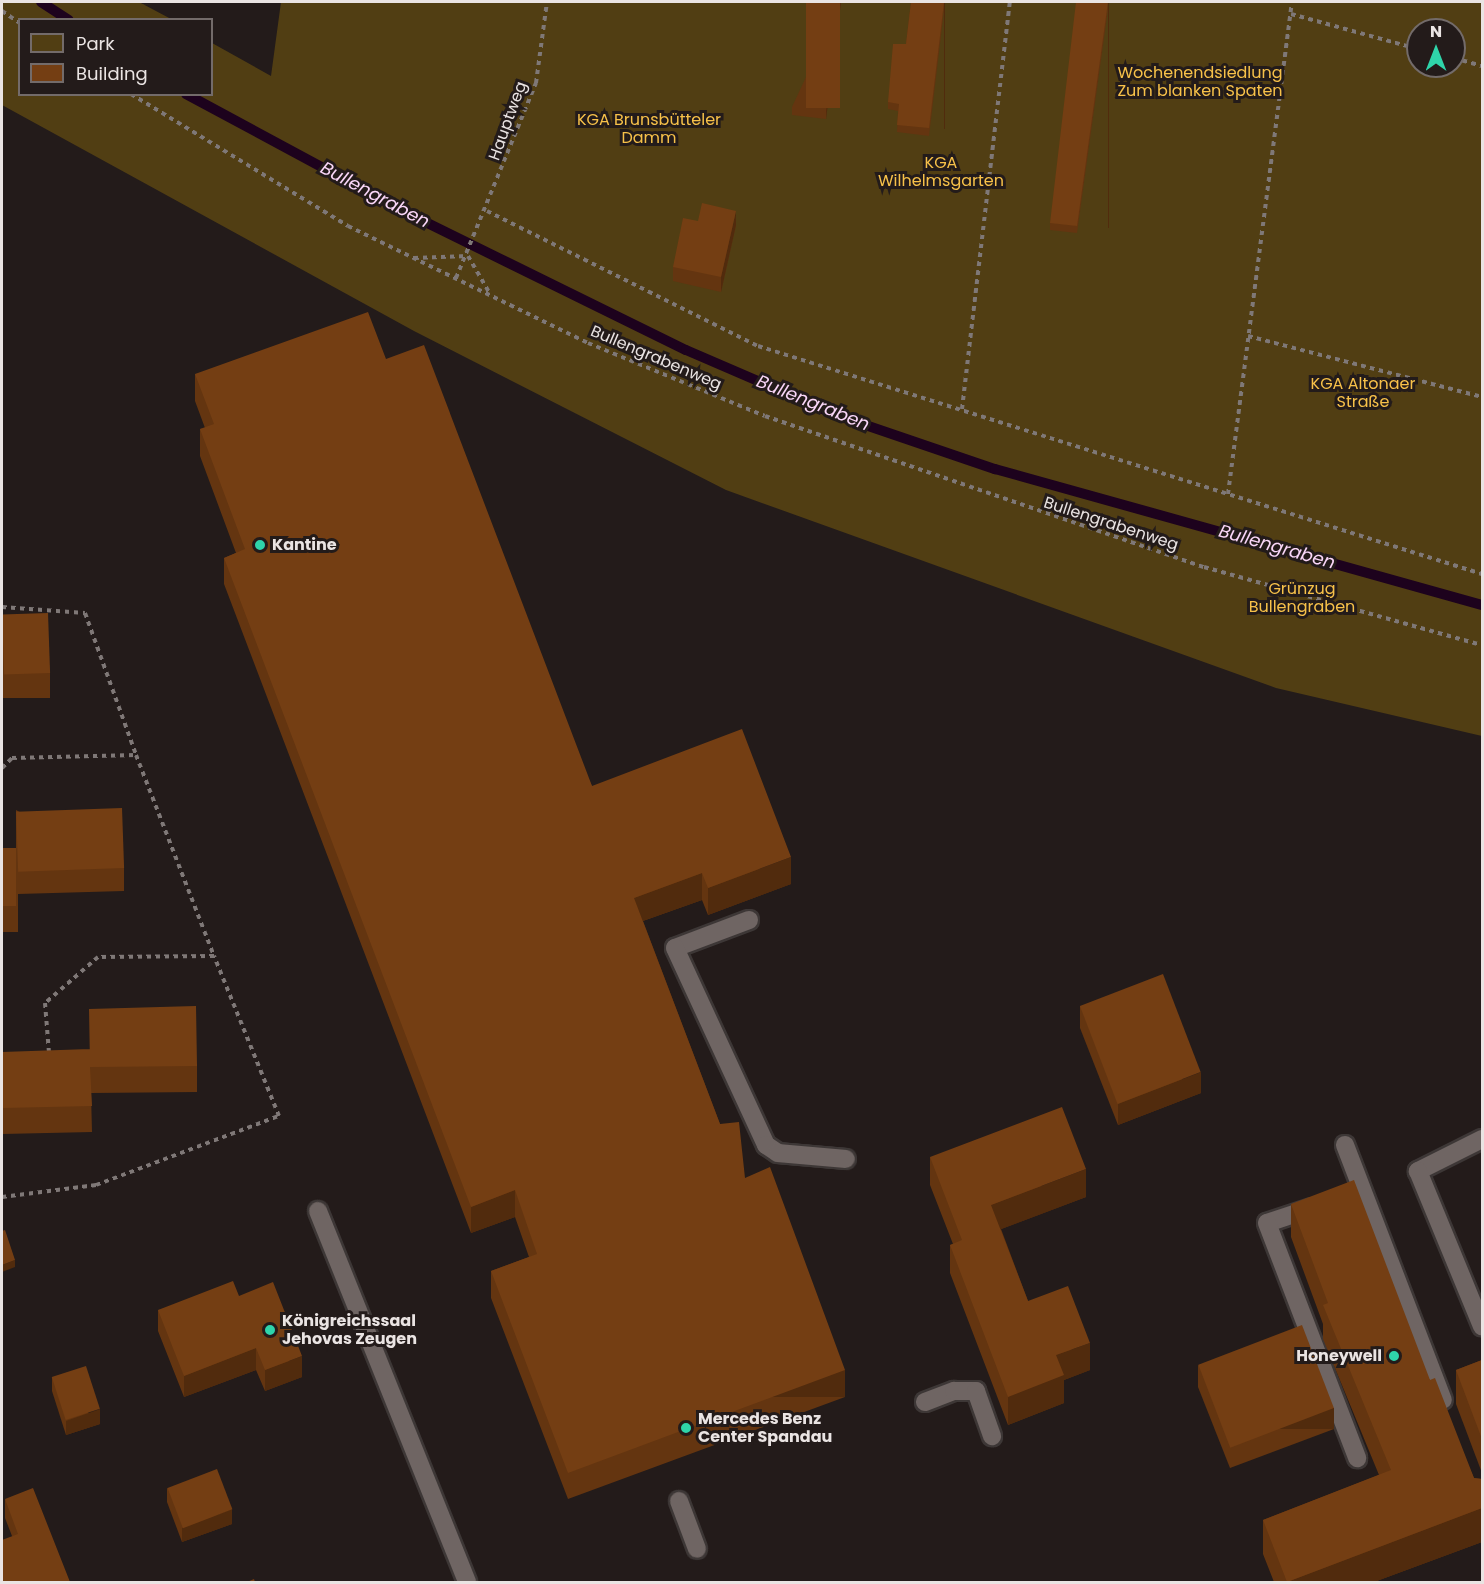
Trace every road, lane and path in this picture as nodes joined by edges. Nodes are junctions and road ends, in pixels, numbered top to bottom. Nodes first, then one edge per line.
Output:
1 (547, 2) edge
2 (1010, 2) edge
3 (1292, 2) edge
4 (2, 11) edge
5 (1291, 14) junction
6 (18, 22) edge
7 (1406, 45) edge
8 (1466, 61) edge
9 (1482, 66) edge
10 (134, 96) edge
11 (487, 211) junction
12 (468, 256) junction
13 (414, 258) junction
14 (456, 279) junction
15 (490, 296) junction
16 (1248, 336) junction
17 (1482, 397) edge
18 (962, 409) junction
19 (1228, 494) junction
20 (1482, 574) edge
21 (2, 607) edge
22 (1482, 645) edge
23 (136, 755) junction
24 (2, 768) edge
25 (749, 920) dead end
26 (214, 956) junction
27 (49, 1062) edge
28 (1482, 1139) edge
29 (1346, 1144) dead end
30 (846, 1159) dead end
31 (2, 1197) edge
32 (1327, 1203) edge
33 (318, 1211) dead end
34 (1482, 1326) edge
35 (925, 1402) dead end
36 (1450, 1418) edge
37 (992, 1436) dead end
38 (1357, 1458) dead end
39 (679, 1501) dead end
40 (698, 1549) dead end
41 (467, 1582) edge

1 - 11 path, Hauptweg
2 - 18 path
3 - 5 path
4 - 6 path
5 - 7 path
5 - 16 path
8 - 9 path
10 - 13 path, Bullengrabenweg
11 - 12 path, Hauptweg
11 - 18 path
12 - 13 path
12 - 14 path, Hauptweg
12 - 15 path
13 - 14 path, Bullengrabenweg
14 - 15 path, Bullengrabenweg
15 - 22 path, Bullengrabenweg
16 - 17 path
16 - 19 path
18 - 19 path
19 - 20 path
21 - 23 path
23 - 24 path
23 - 26 path
25 - 30 lane
26 - 27 path
26 - 31 path
28 - 34 lane
29 - 36 lane
32 - 38 lane
33 - 41 lane
35 - 37 lane
39 - 40 lane

